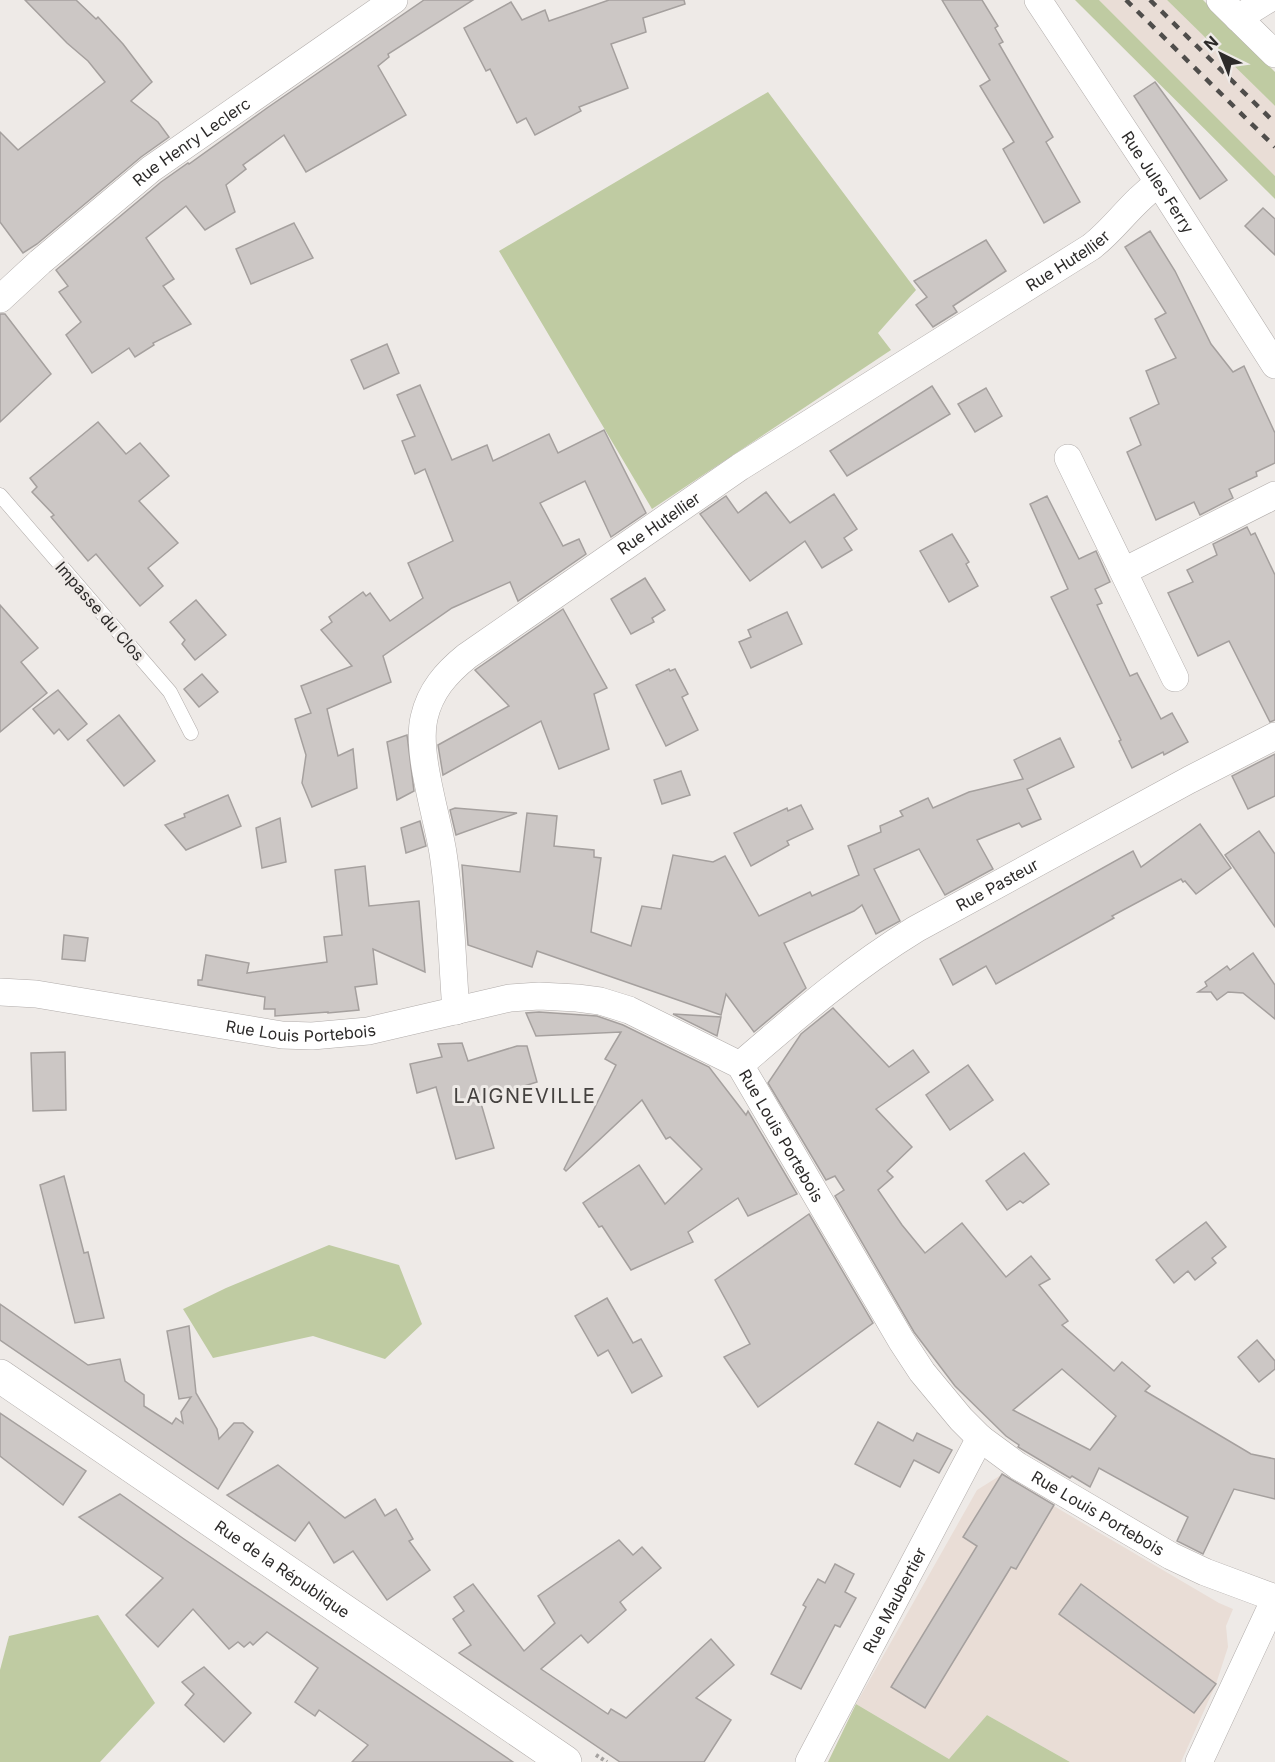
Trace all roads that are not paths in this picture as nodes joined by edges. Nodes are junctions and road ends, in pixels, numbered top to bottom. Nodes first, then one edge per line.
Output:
1 (394, 0) edge
2 (1038, 0) edge
3 (1268, 0) edge
4 (1229, 9) edge
5 (1275, 54) edge
6 (1159, 183) junction
7 (0, 299) edge
8 (1275, 365) edge
9 (1068, 458) dead end
10 (0, 495) edge
11 (1275, 495) edge
12 (1124, 571) junction
13 (1176, 678) dead end
14 (191, 734) dead end
15 (1275, 736) edge
16 (0, 992) edge
17 (456, 1011) junction
18 (740, 1065) junction
19 (0, 1376) edge
20 (980, 1438) junction
21 (1275, 1599) edge
22 (565, 1762) edge
23 (809, 1762) edge
24 (1199, 1762) edge

1 - 7 street, Rue Henry Leclerc
2 - 6 street, Rue Jules Ferry
3 - 4 street
4 - 5 street
6 - 8 street, Rue Jules Ferry
6 - 17 street, Rue Hutellier
9 - 12 street
10 - 14 lane, Impasse du Clos
11 - 12 street
12 - 13 street
15 - 18 street, Rue Pasteur
16 - 17 street, Rue Louis Portebois
17 - 18 street, Rue Louis Portebois
18 - 20 street, Rue Louis Portebois
19 - 22 main road, Rue de la République
20 - 21 street, Rue Louis Portebois
20 - 23 street, Rue Maubertier
21 - 24 street

